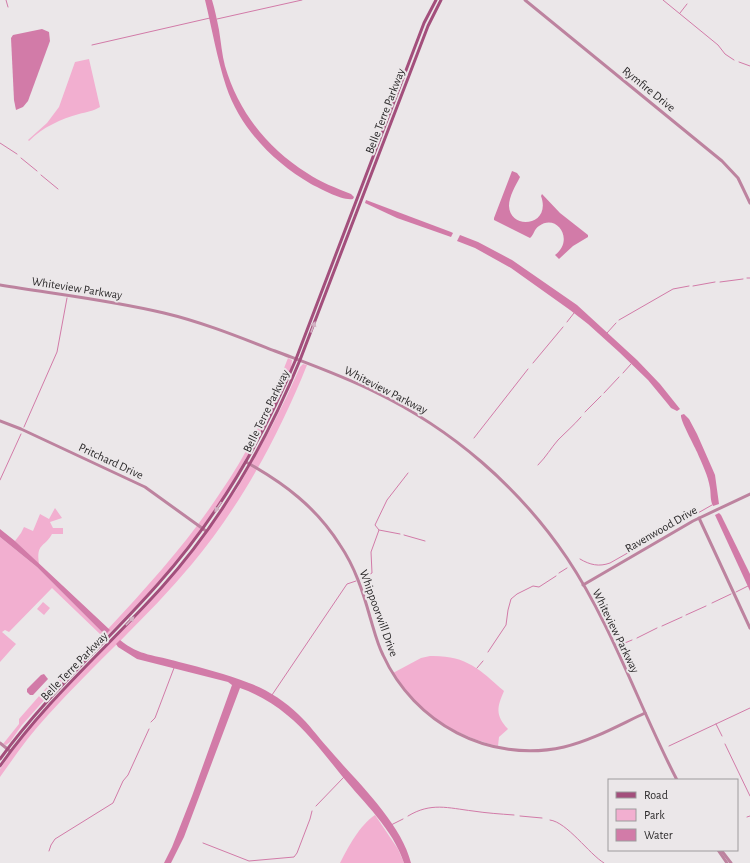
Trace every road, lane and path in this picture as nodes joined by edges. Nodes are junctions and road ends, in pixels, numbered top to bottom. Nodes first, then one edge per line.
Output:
1 (436, 0) edge
2 (441, 0) edge
3 (525, 0) edge
4 (750, 202) edge
5 (0, 285) edge
6 (296, 359) junction
7 (300, 360) junction
8 (0, 421) edge
9 (246, 462) junction
10 (250, 464) junction
11 (750, 494) edge
12 (699, 518) junction
13 (203, 529) junction
14 (206, 531) junction
15 (583, 584) junction
16 (750, 628) edge
17 (645, 713) junction
18 (0, 743) edge
19 (9, 750) junction
20 (0, 759) edge
21 (0, 766) edge
22 (677, 779) edge
23 (719, 851) edge
24 (722, 851) edge
25 (727, 863) edge
26 (731, 863) edge

1 - 6 main road, Belle Terre Parkway
7 -> 2 main road, Belle Terre Parkway
3 - 4 street, Rymfire Drive
5 - 6 street, Whiteview Parkway
6 - 7 street, Whiteview Parkway
6 - 9 main road, Belle Terre Parkway
7 - 10 main road, Belle Terre Parkway
7 - 15 street, Whiteview Parkway
8 - 13 street, Pritchard Drive
9 - 10 street, Whippoorwill Drive
9 -> 13 main road, Belle Terre Parkway
10 - 14 main road, Belle Terre Parkway
10 - 17 street, Whippoorwill Drive
11 - 12 street, Ravenwood Drive
12 - 15 street, Ravenwood Drive
12 - 16 street
13 - 14 street, Pritchard Drive
13 - 19 main road, Belle Terre Parkway
19 -> 14 main road, Belle Terre Parkway
15 - 17 street, Whiteview Parkway
17 - 22 street, Whiteview Parkway
18 - 19 street
19 - 20 main road, Belle Terre Parkway
19 - 21 main road, Belle Terre Parkway
23 - 25 street
24 - 26 street

